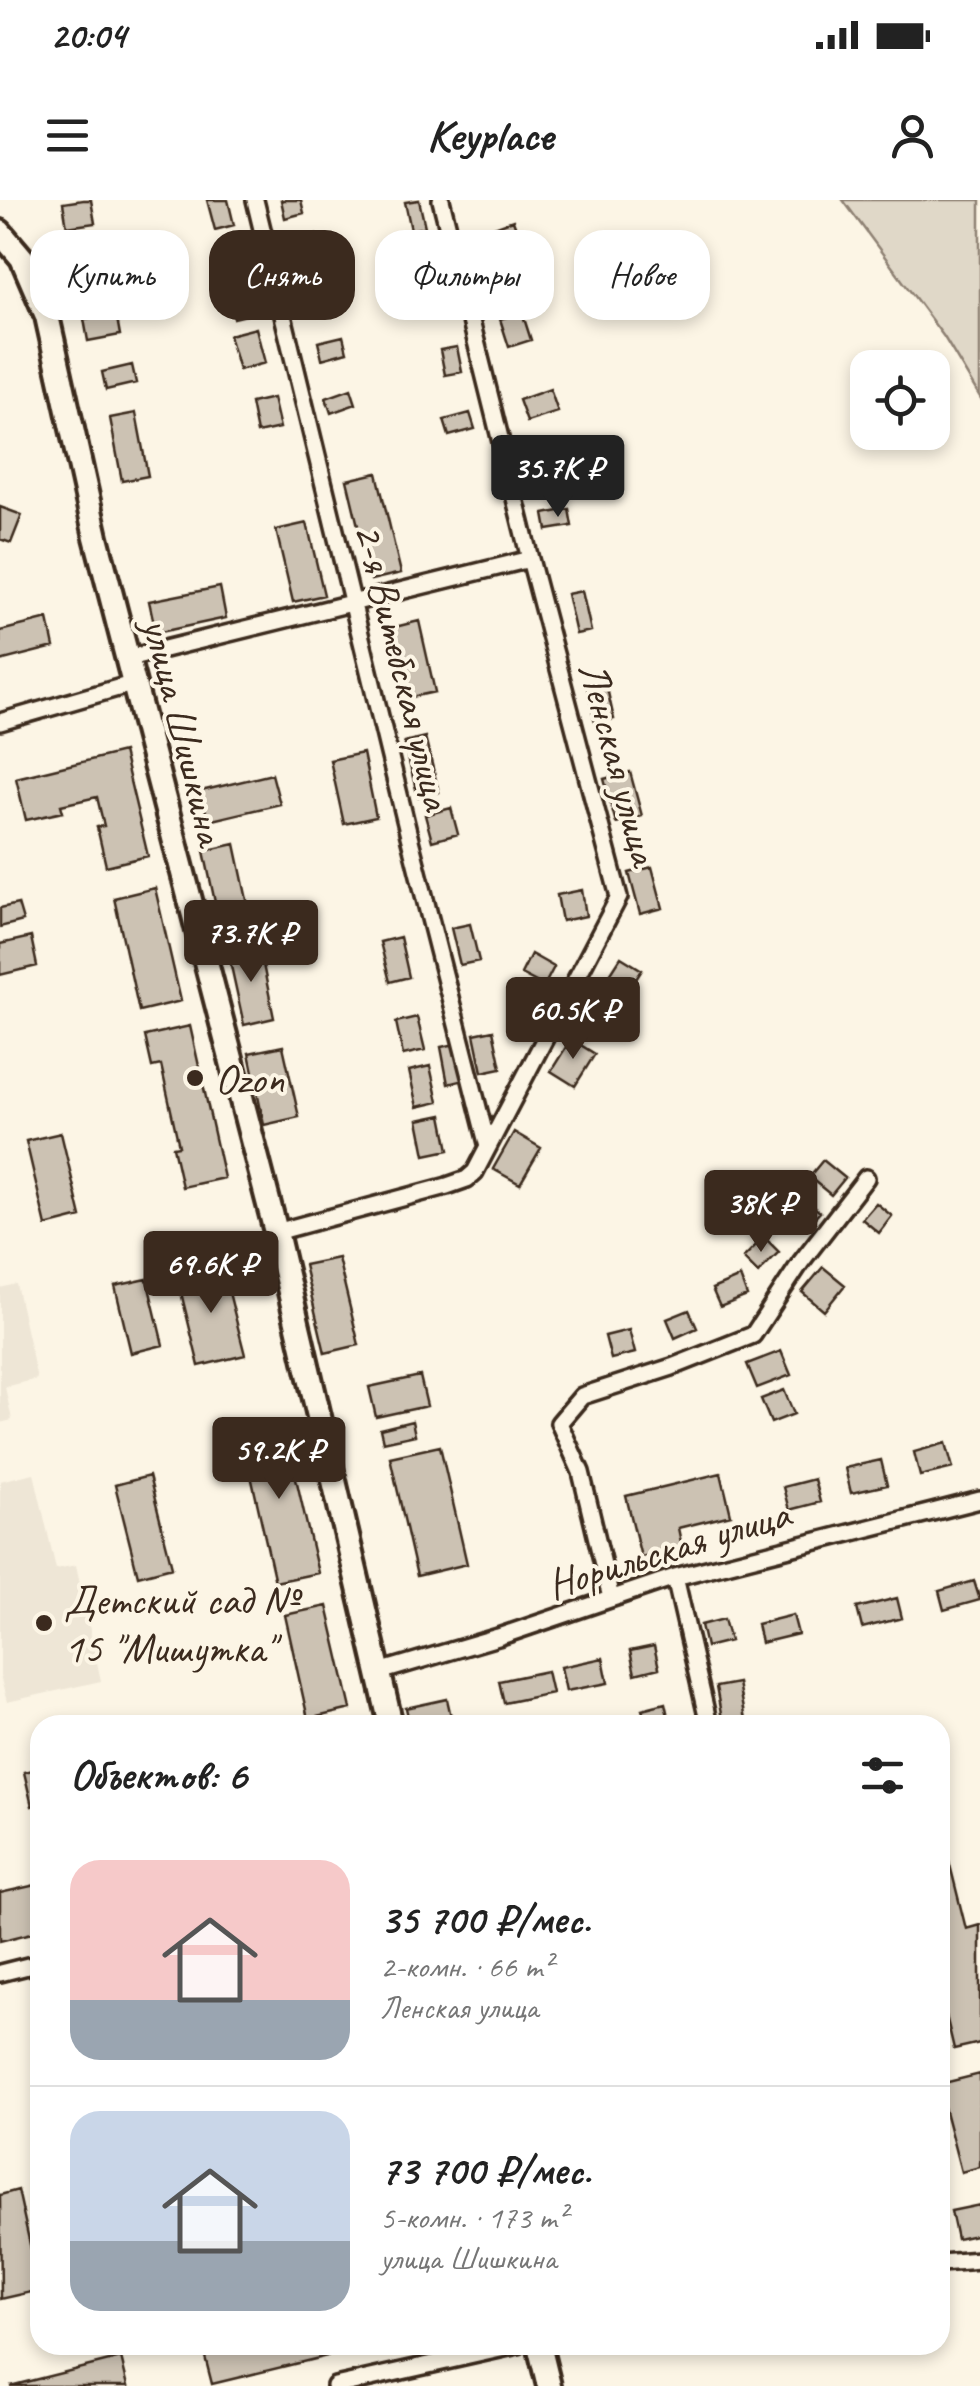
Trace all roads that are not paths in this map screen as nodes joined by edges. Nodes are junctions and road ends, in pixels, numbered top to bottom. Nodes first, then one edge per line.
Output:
1 (255, 200) edge
2 (442, 200) edge
3 (0, 232) edge
4 (530, 559) junction
5 (352, 603) junction
6 (128, 658) junction
7 (134, 683) junction
8 (0, 722) edge
9 (488, 1147) junction
10 (866, 1178) dead end
11 (276, 1232) junction
12 (980, 1500) edge
13 (675, 1577) junction
14 (611, 1598) junction
15 (378, 1672) junction
16 (389, 1715) edge
17 (707, 1715) edge
18 (30, 1966) edge
19 (0, 1973) edge
20 (980, 2260) edge
21 (950, 2262) edge
22 (473, 2355) edge
23 (541, 2355) edge
24 (335, 2386) edge
25 (549, 2386) edge

1 - 5 street, 2-я Витебская улица
2 - 4 street, Ленская улица
3 - 6 main road, улица Шишкина
4 - 5 street
4 - 9 street, Ленская улица
5 - 6 street
5 - 9 street, 2-я Витебская улица
6 - 7 main road, улица Шишкина
7 - 8 street
7 - 11 main road, улица Шишкина
9 - 11 street, Ленская улица
10 - 14 street
11 - 15 main road, улица Шишкина
12 - 13 street, Норильская улица
13 - 14 street, Норильская улица
13 - 17 street
14 - 15 street, Норильская улица
15 - 16 main road, улица Шишкина
18 - 19 street
20 - 21 street
22 - 24 street
23 - 25 main road

